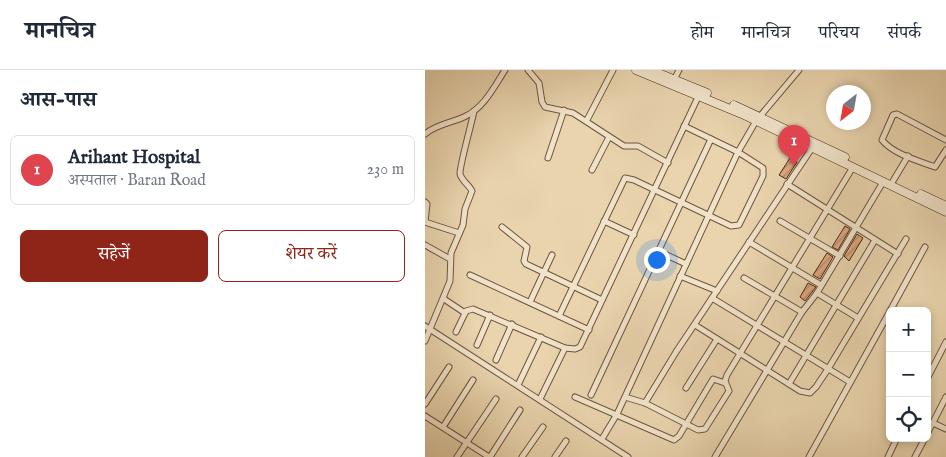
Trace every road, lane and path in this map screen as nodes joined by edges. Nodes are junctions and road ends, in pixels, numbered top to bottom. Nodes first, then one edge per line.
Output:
1 (505, 70) edge
2 (528, 70) edge
3 (613, 70) edge
4 (637, 70) edge
5 (651, 70) edge
6 (679, 70) edge
7 (799, 70) edge
8 (674, 80) junction
9 (699, 96) junction
10 (564, 110) junction
11 (474, 111) junction
12 (758, 118) junction
13 (587, 120) junction
14 (684, 126) junction
15 (425, 134) edge
16 (609, 136) junction
17 (711, 139) junction
18 (946, 140) edge
19 (812, 148) junction
20 (946, 150) edge
21 (738, 152) junction
22 (908, 156) junction
23 (548, 158) dead end
24 (668, 163) junction
25 (853, 167) junction
26 (592, 170) dead end
27 (893, 181) junction
28 (883, 182) junction
29 (787, 184) junction
30 (656, 190) junction
31 (425, 202) edge
32 (682, 202) junction
33 (946, 206) edge
34 (827, 210) junction
35 (946, 212) edge
36 (710, 216) junction
37 (604, 221) junction
38 (780, 221) dead end
39 (502, 227) dead end
40 (856, 227) junction
41 (459, 233) junction
42 (634, 235) junction
43 (906, 239) dead end
44 (809, 240) junction
45 (875, 240) junction
46 (749, 242) junction
47 (425, 245) edge
48 (925, 247) dead end
49 (658, 251) junction
50 (898, 254) junction
51 (552, 255) dead end
52 (840, 256) junction
53 (450, 259) junction
54 (685, 264) junction
55 (792, 269) junction
56 (542, 272) junction
57 (469, 275) dead end
58 (680, 276) junction
59 (744, 278) dead end
60 (821, 284) junction
61 (573, 287) junction
62 (717, 291) junction
63 (817, 293) junction
64 (775, 296) junction
65 (712, 298) junction
66 (444, 299) junction
67 (602, 300) junction
68 (530, 302) junction
69 (835, 304) junction
70 (892, 307) edge
71 (802, 312) junction
72 (465, 313) junction
73 (490, 315) junction
74 (559, 316) junction
75 (858, 318) junction
76 (886, 318) edge
77 (512, 324) junction
78 (695, 325) junction
79 (425, 326) edge
80 (757, 326) junction
81 (430, 330) junction
82 (589, 330) junction
83 (456, 332) dead end
84 (541, 337) junction
85 (717, 339) junction
86 (425, 341) edge
87 (946, 342) edge
88 (784, 343) junction
89 (477, 345) dead end
90 (565, 348) junction
91 (740, 353) junction
92 (805, 355) junction
93 (496, 360) dead end
94 (449, 367) dead end
95 (828, 368) junction
96 (768, 370) junction
97 (931, 371) edge
98 (473, 380) dead end
99 (850, 382) junction
100 (725, 383) junction
101 (789, 384) junction
102 (517, 385) junction
103 (686, 388) dead end
104 (591, 395) dead end
105 (575, 396) dead end
106 (625, 397) junction
107 (946, 397) edge
108 (496, 398) dead end
109 (540, 399) junction
110 (645, 403) junction
111 (425, 404) edge
112 (519, 410) dead end
113 (617, 414) junction
114 (425, 416) edge
115 (933, 422) junction
116 (686, 423) junction
117 (931, 426) edge
118 (443, 427) junction
119 (543, 427) dead end
120 (946, 429) edge
121 (602, 439) junction
122 (566, 441) dead end
123 (466, 442) junction
124 (895, 442) edge
125 (923, 442) edge
126 (457, 457) edge
127 (490, 457) edge
128 (523, 457) edge
129 (555, 457) edge
130 (628, 457) edge
131 (715, 457) edge
132 (809, 457) edge
133 (888, 457) edge
134 (915, 457) edge

1 - 11 street
2 - 10 street
3 - 13 street
4 - 9 main road
5 - 8 main road
6 - 8 street
7 - 12 street
8 - 12 main road
9 - 12 main road
9 - 14 street
10 - 13 street
10 - 23 street
11 - 15 street
11 - 41 street
12 - 19 main road
12 - 21 street
12 - 27 main road
13 - 16 street
14 - 17 street
14 - 24 street
16 - 24 street
16 - 26 street
17 - 21 street
17 - 32 street
18 - 22 street
19 - 25 main road
19 - 29 street
20 - 22 street
21 - 36 street
21 - 36 street
22 - 27 street
24 - 30 street
25 - 28 main road
25 - 34 street
27 - 33 main road
28 - 35 main road
28 - 40 street
29 - 34 street
29 - 46 street
30 - 32 street
30 - 37 street
30 - 42 street
31 - 41 street
32 - 36 street
32 - 49 street
34 - 40 street
34 - 44 street
36 - 54 street
37 - 42 street
37 - 61 street
38 - 44 street
39 - 56 street
40 - 45 street
40 - 52 street
41 - 53 street
42 - 67 street
43 - 50 street
44 - 52 street
44 - 55 street
45 - 50 street
45 - 69 street
46 - 55 street
46 - 62 street
47 - 53 street
48 - 70 street
49 - 54 street
49 - 104 street
50 - 75 street
51 - 56 street
52 - 60 street
53 - 66 street
54 - 58 street
55 - 60 street
55 - 64 street
56 - 61 street
56 - 68 street
57 - 68 street
58 - 62 street
58 - 106 street
59 - 64 street
60 - 63 street
61 - 67 street
61 - 74 street
62 - 65 street
63 - 69 street
63 - 71 street
64 - 71 street
64 - 80 street
65 - 78 street
65 - 80 street
66 - 72 street
66 - 81 street
67 - 82 street
68 - 74 street
69 - 75 street
69 - 92 street
71 - 88 street
72 - 73 street
72 - 83 street
73 - 77 street
73 - 89 street
74 - 82 street
75 - 95 street
76 - 99 street
77 - 84 street
77 - 93 street
78 - 85 street
78 - 110 street
79 - 81 street
80 - 88 street
80 - 91 street
81 - 86 street
81 - 102 street
82 - 90 street
84 - 90 street
84 - 102 street
85 - 91 street
85 - 103 street
87 - 97 street
88 - 92 street
88 - 96 street
90 - 109 street
91 - 96 street
91 - 100 street
92 - 95 street
92 - 101 street
94 - 111 street
95 - 99 street
95 - 101 street
96 - 101 street
96 - 131 street
98 - 118 street
99 - 132 street
100 - 116 street
100 - 116 street
102 - 109 street
105 - 113 street
106 - 110 street
106 - 113 street
107 - 115 street
108 - 123 street
109 - 121 street
110 - 116 street
112 - 127 street
113 - 116 street
113 - 121 street
114 - 118 street
115 - 117 street
115 - 120 street
118 - 123 street
119 - 128 street
121 - 130 street
122 - 129 street
123 - 126 street
123 - 127 street
124 - 133 street
125 - 134 street

